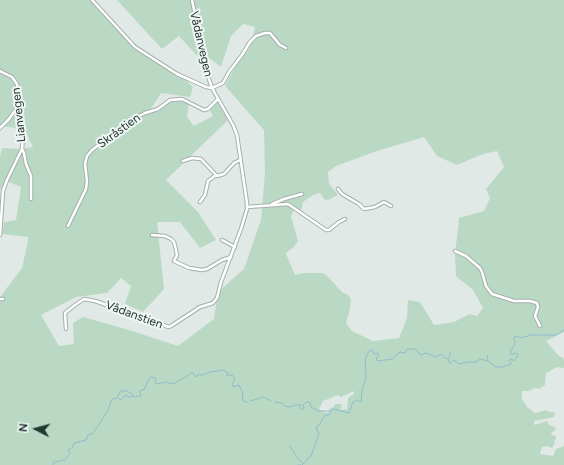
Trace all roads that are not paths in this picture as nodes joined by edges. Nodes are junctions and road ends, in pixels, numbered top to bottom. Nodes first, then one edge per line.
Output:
1 (92, 0) edge
2 (192, 0) edge
3 (286, 48) dead end
4 (0, 71) edge
5 (212, 88) junction
6 (218, 99) junction
7 (20, 105) junction
8 (0, 128) edge
9 (22, 149) junction
10 (240, 160) junction
11 (183, 161) dead end
12 (216, 175) junction
13 (338, 189) dead end
14 (2, 191) edge
15 (302, 194) dead end
16 (31, 199) dead end
17 (200, 202) dead end
18 (270, 205) junction
19 (392, 206) dead end
20 (247, 207) junction
21 (345, 219) dead end
22 (68, 226) dead end
23 (0, 235) edge
24 (152, 235) dead end
25 (222, 240) dead end
26 (235, 247) junction
27 (456, 251) dead end
28 (231, 257) junction
29 (216, 299) joint
30 (540, 326) dead end
31 (66, 329) dead end

1 - 5 street
2 - 5 street, Vådanvegen
3 - 5 street, Vådanvegen
4 - 7 street, Lianvegen
5 - 6 street, Vådanvegen
6 - 10 street, Vådanvegen
6 - 22 street, Skråstien
7 - 8 street
7 - 9 street, Lianvegen
9 - 14 street, Lianvegen
9 - 16 street
10 - 12 street
10 - 20 street, Vådanvegen
11 - 12 street
12 - 17 street
13 - 19 street
14 - 23 street, Lianvegen
15 - 18 street
18 - 20 street
18 - 21 street
20 - 26 street, Vådanvegen
24 - 28 street
25 - 26 street
26 - 28 street, Vådanvegen
27 - 30 street
28 - 29 street, Vådanvegen
29 - 31 street, Vådanstien

